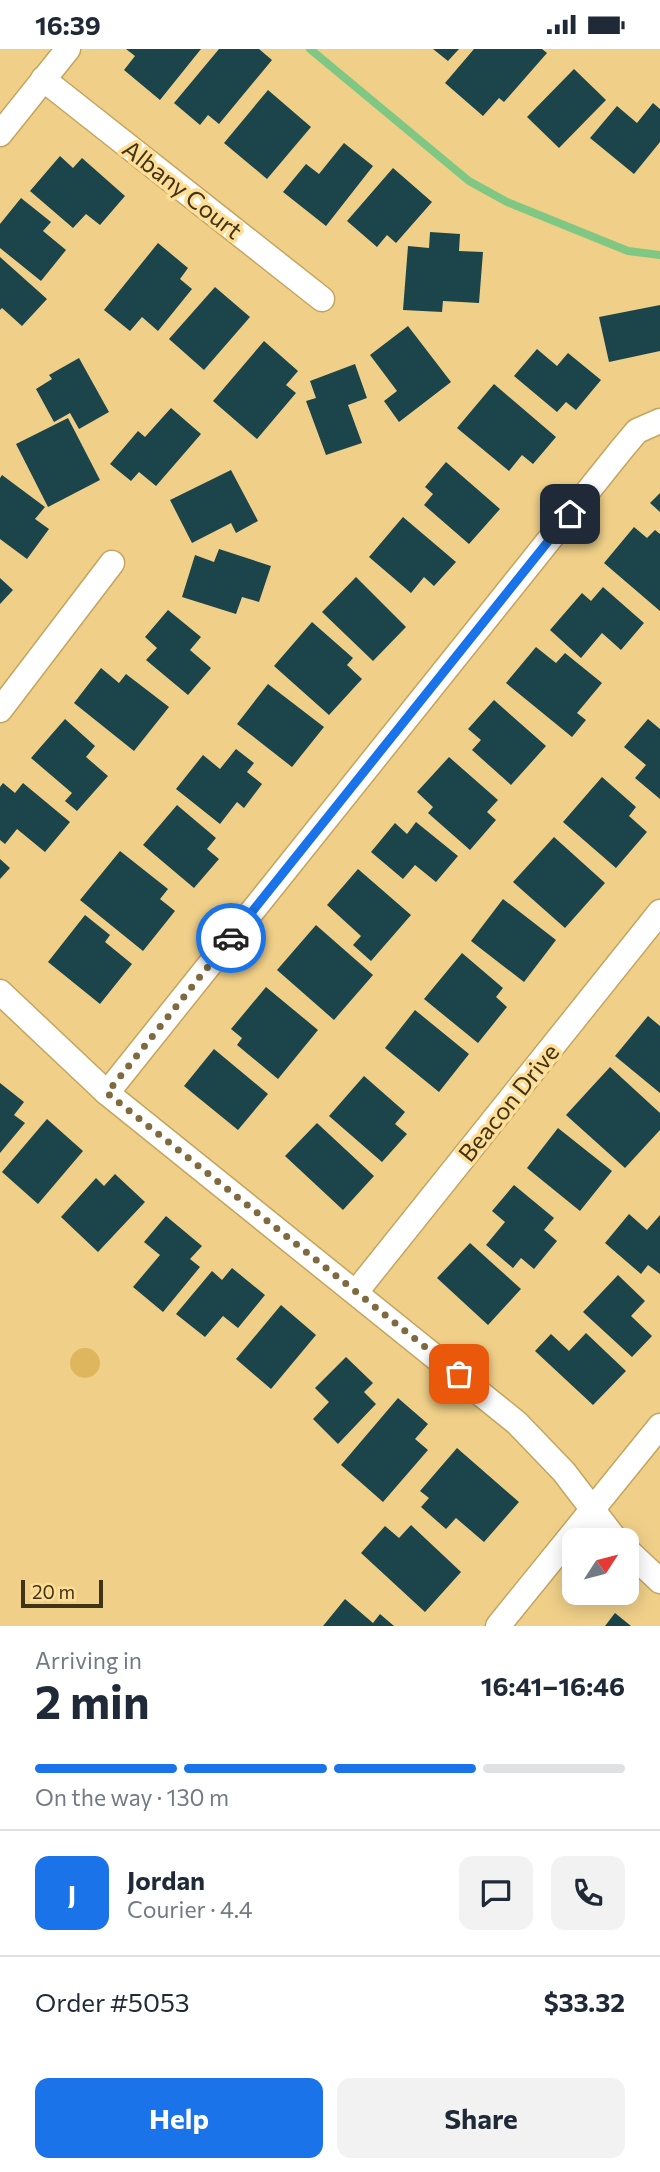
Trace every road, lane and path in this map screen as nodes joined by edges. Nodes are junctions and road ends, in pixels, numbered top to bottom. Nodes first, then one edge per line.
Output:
1 (68, 49) edge
2 (43, 79) junction
3 (0, 134) edge
4 (322, 299) dead end
5 (660, 421) edge
6 (112, 563) dead end
7 (0, 710) edge
8 (660, 912) edge
9 (0, 992) edge
10 (107, 1093) junction
11 (356, 1292) junction
12 (660, 1426) edge
13 (592, 1509) junction
14 (607, 1528) edge
15 (639, 1561) edge
16 (660, 1581) edge
17 (498, 1626) edge

1 - 2 street
2 - 3 street
2 - 4 street, Albany Court
5 - 10 street
6 - 7 street
8 - 11 street, Beacon Drive
9 - 10 street
10 - 11 street
11 - 13 street
12 - 13 street
13 - 14 street
13 - 17 street
15 - 16 street

